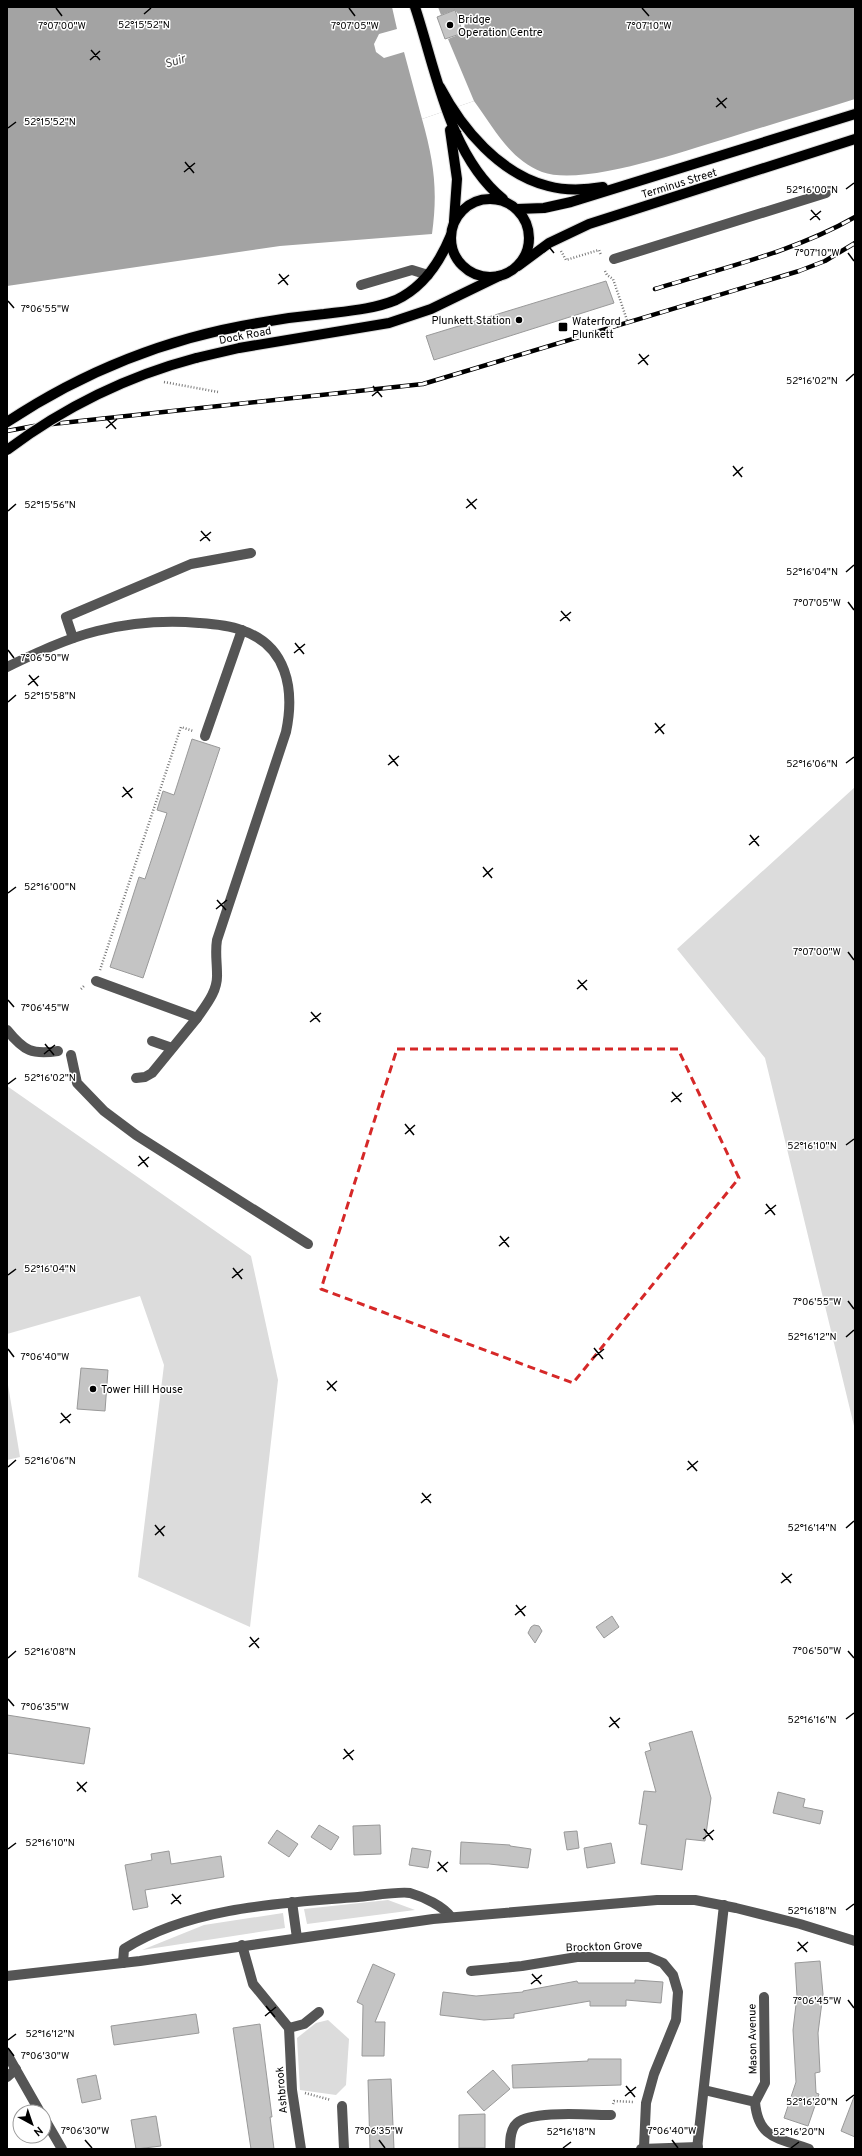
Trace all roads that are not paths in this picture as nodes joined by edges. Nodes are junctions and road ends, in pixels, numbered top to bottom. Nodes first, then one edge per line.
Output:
1 (416, 7) edge
2 (440, 87) junction
3 (855, 114) edge
4 (855, 139) edge
5 (637, 181) junction
6 (826, 194) dead end
7 (506, 202) junction
8 (517, 208) junction
9 (454, 223) junction
10 (451, 235) junction
11 (614, 259) dead end
12 (518, 266) junction
13 (428, 275) junction
14 (499, 276) junction
15 (361, 285) dead end
16 (7, 422) edge
17 (7, 450) edge
18 (251, 553) dead end
19 (242, 630) junction
20 (73, 638) junction
21 (7, 667) edge
22 (205, 736) road end
23 (96, 981) road end
24 (197, 1018) junction
25 (7, 1030) edge
26 (152, 1041) dead end
27 (172, 1048) junction
28 (58, 1051) dead end
29 (71, 1055) dead end
30 (136, 1078) dead end
31 (308, 1244) dead end
32 (292, 1902) junction
33 (724, 1906) junction
34 (451, 1917) junction
35 (297, 1938) junction
36 (855, 1941) edge
37 (242, 1946) junction
38 (122, 1963) junction
39 (471, 1971) dead end
40 (7, 1976) edge
41 (764, 1997) dead end
42 (319, 2012) dead end
43 (289, 2028) junction
44 (7, 2054) edge
45 (16, 2069) junction
46 (7, 2077) edge
47 (704, 2090) junction
48 (755, 2102) junction
49 (36, 2104) edge
50 (342, 2106) road end
51 (611, 2115) road end
52 (52, 2132) edge
53 (643, 2148) edge
54 (698, 2148) edge
55 (62, 2149) edge
56 (300, 2149) edge
57 (344, 2149) edge
58 (510, 2149) edge
59 (809, 2149) edge

1 - 2 main road
2 - 5 main road
2 - 7 main road
2 - 9 main road
3 - 5 main road, Terminus Street
4 - 12 main road, Terminus Street
5 - 8 main road, Terminus Street
6 - 11 street
7 - 8 main road
7 - 9 main road
8 - 12 main road
9 - 10 main road
10 - 13 main road, Dock Road
10 - 14 main road
12 - 14 main road
13 - 15 street
13 - 16 main road, Dock Road
14 - 17 main road, Dock Road, bridge
18 - 20 street
19 - 20 street
19 - 22 street
19 - 24 street
20 - 21 street
23 - 24 street
24 - 27 street
25 - 28 street
26 - 27 street
27 - 30 street
29 - 31 street
32 - 34 street
32 - 35 street
32 - 38 street
33 - 34 street
33 - 36 street
33 - 47 street
34 - 35 street
35 - 37 street
37 - 38 street
37 - 43 street
38 - 40 street
39 - 53 street, Brockton Grove
41 - 48 street, Mason Avenue
42 - 43 street
43 - 56 street, Ashbrook
44 - 45 street
45 - 46 street
45 - 49 street
47 - 48 street
47 - 54 street
48 - 59 street
50 - 57 street
51 - 58 street
52 - 55 street
53 - 54 street

